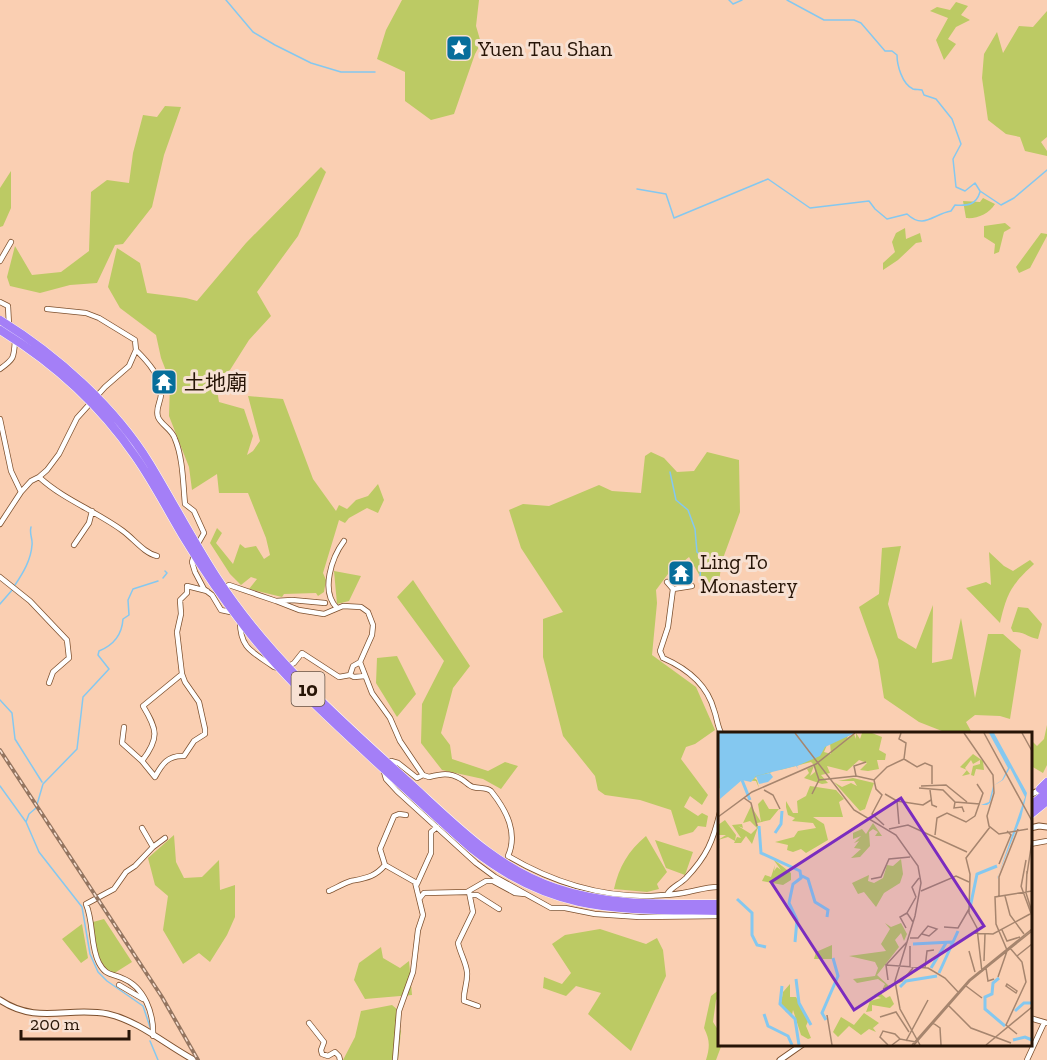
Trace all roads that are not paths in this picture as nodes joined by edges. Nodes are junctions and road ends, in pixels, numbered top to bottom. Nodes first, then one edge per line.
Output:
1 (11, 242) dead end
2 (0, 261) edge
3 (0, 302) edge
4 (47, 309) dead end
5 (0, 320) edge
6 (0, 330) edge
7 (136, 350) junction
8 (0, 369) edge
9 (0, 419) edge
10 (39, 477) junction
11 (21, 492) junction
12 (92, 512) junction
13 (0, 524) edge
14 (344, 541) dead end
15 (74, 545) dead end
16 (157, 556) dead end
17 (0, 577) edge
18 (667, 582) dead end
19 (692, 586) dead end
20 (673, 589) junction
21 (207, 591) junction
22 (212, 595) junction
23 (276, 602) junction
24 (325, 603) dead end
25 (337, 608) junction
26 (360, 662) junction
27 (182, 674) junction
28 (350, 675) junction
29 (365, 676) junction
30 (49, 683) dead end
31 (124, 727) dead end
32 (721, 732) edge
33 (142, 761) junction
34 (423, 775) junction
35 (1047, 782) edge
36 (1045, 791) edge
37 (1047, 801) edge
38 (1032, 804) edge
39 (1032, 814) edge
40 (406, 815) dead end
41 (1032, 818) edge
42 (718, 819) edge
43 (1039, 826) junction
44 (437, 827) junction
45 (1047, 827) edge
46 (142, 828) dead end
47 (1032, 828) edge
48 (165, 838) dead end
49 (1047, 841) edge
50 (1032, 844) edge
51 (153, 847) junction
52 (385, 865) junction
53 (417, 884) junction
54 (718, 887) edge
55 (329, 891) dead end
56 (470, 893) junction
57 (668, 893) junction
58 (686, 893) junction
59 (526, 894) junction
60 (420, 898) junction
61 (718, 904) edge
62 (499, 909) dead end
63 (718, 911) edge
64 (690, 916) junction
65 (718, 916) edge
66 (119, 985) dead end
67 (143, 999) junction
68 (0, 1000) edge
69 (478, 1006) dead end
70 (309, 1023) dead end
71 (1045, 1023) edge
72 (151, 1035) junction
73 (802, 1045) edge
74 (194, 1060) edge
75 (340, 1060) edge
76 (395, 1060) edge
77 (780, 1060) edge
78 (1027, 1060) edge

1 - 2 street
3 - 8 street
4 - 7 street
5 - 61 highway, 10, bridge
6 - 63 highway, 10, bridge
7 - 10 street
7 - 21 street
9 - 11 street
10 - 11 street
10 - 12 street
11 - 13 street
12 - 15 street
12 - 16 street
14 - 25 street
17 - 30 street
18 - 20 street
19 - 20 street
20 - 32 street
21 - 22 street
21 - 27 street
22 - 23 street
22 - 28 street
23 - 24 street
23 - 25 street
25 - 26 street
26 - 28 street
26 - 29 street
27 - 33 street
27 - 33 street
28 - 29 street
29 - 34 street
31 - 33 street
34 - 44 street
34 - 57 street
35 - 36 highway
36 - 38 highway
37 - 39 highway
40 - 52 street
41 - 43 street
42 - 57 street
43 - 45 street
43 - 47 street
44 - 53 street
44 - 59 street
46 - 51 street
48 - 51 street
49 - 50 street
51 - 67 street
52 - 53 street
52 - 55 street
53 - 60 street
54 - 58 street
56 - 59 street
56 - 60 street
56 - 62 street
56 - 69 street
57 - 58 street
58 - 64 street
59 - 64 street
60 - 76 street
64 - 65 street
66 - 67 street
67 - 72 street
68 - 72 street
70 - 75 street
71 - 78 street
72 - 74 street
73 - 77 street

